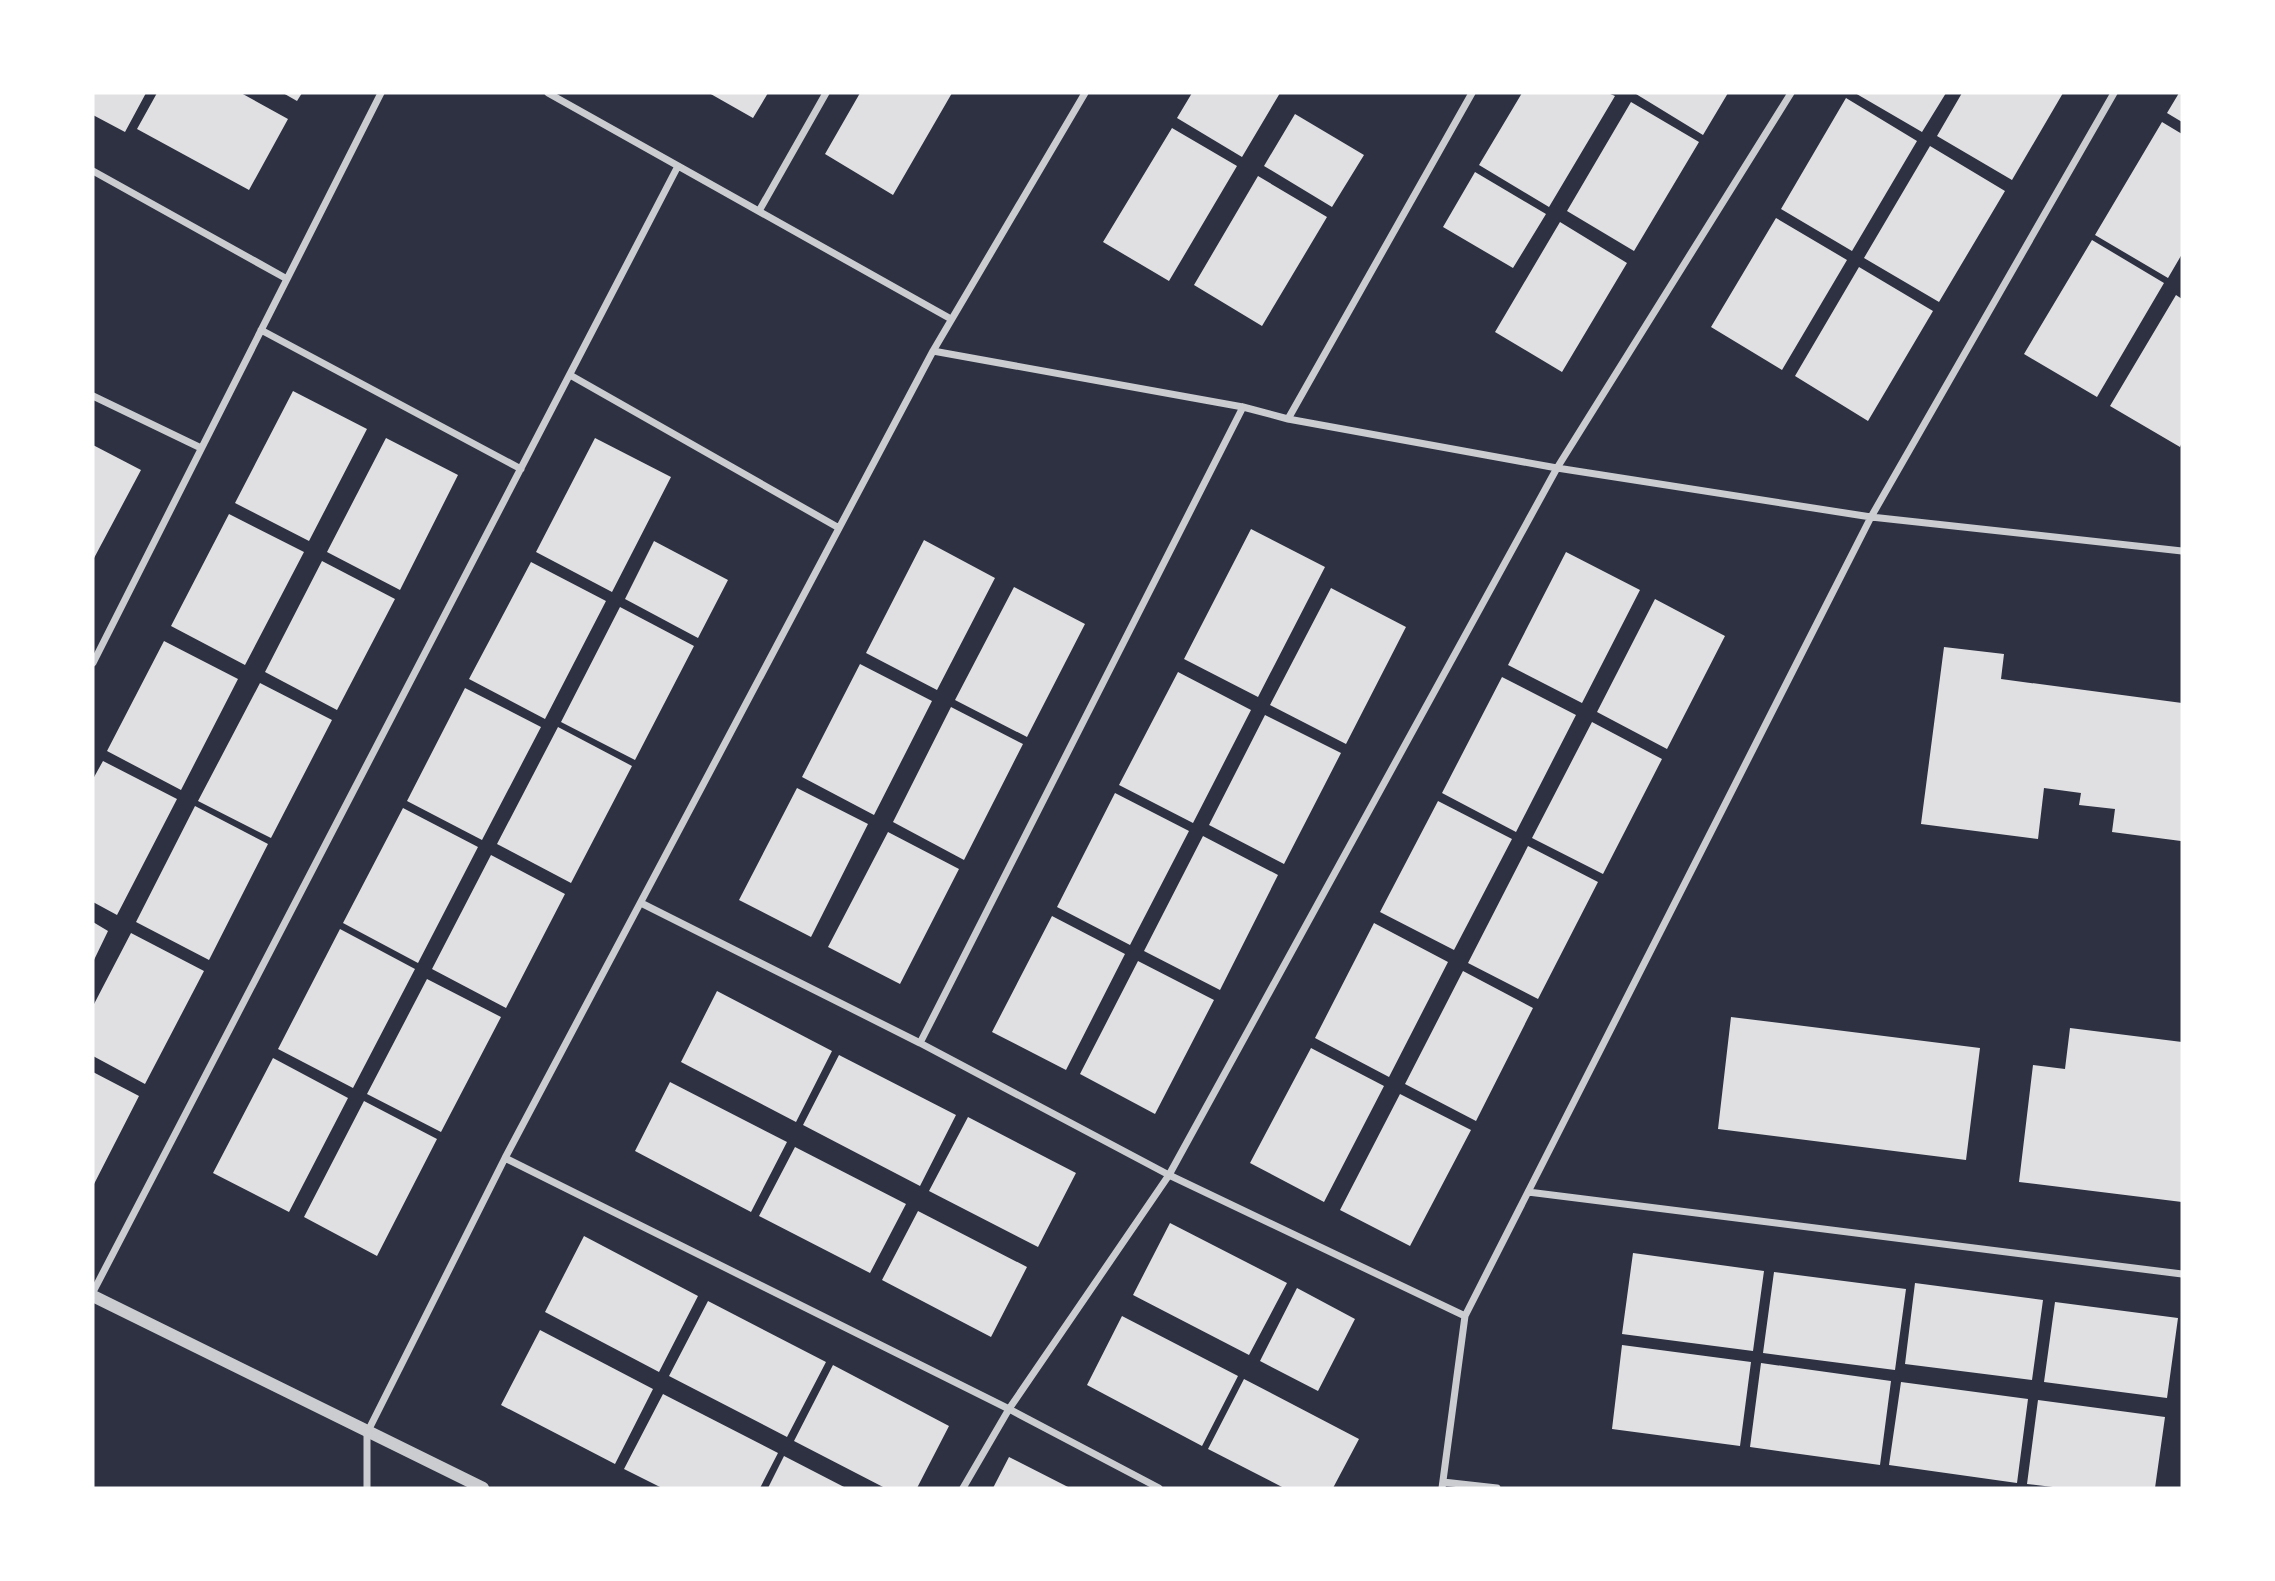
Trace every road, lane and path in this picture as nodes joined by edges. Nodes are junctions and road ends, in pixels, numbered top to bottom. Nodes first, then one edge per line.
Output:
1 (381, 93) edge
2 (548, 93) edge
3 (826, 93) edge
4 (1085, 93) edge
5 (1472, 93) edge
6 (1791, 93) edge
7 (2114, 93) edge
8 (678, 166) junction
9 (93, 171) edge
10 (759, 211) junction
11 (287, 279) junction
12 (951, 319) junction
13 (261, 330) junction
14 (933, 351) junction
15 (569, 376) junction
16 (93, 396) edge
17 (1242, 407) junction
18 (1288, 419) junction
19 (201, 448) junction
20 (1558, 468) junction
21 (521, 469) junction
22 (1871, 517) junction
23 (839, 528) junction
24 (2182, 551) edge
25 (93, 663) edge
26 (641, 902) junction
27 (920, 1043) junction
28 (505, 1158) junction
29 (1169, 1175) junction
30 (1528, 1192) junction
31 (2182, 1274) edge
32 (93, 1294) edge
33 (1465, 1316) junction
34 (1009, 1409) junction
35 (367, 1433) junction
36 (1442, 1485) edge
37 (367, 1488) edge
38 (483, 1488) edge
39 (963, 1488) edge
40 (1159, 1488) edge
41 (1497, 1488) edge

1 - 11 street
2 - 8 street
3 - 10 street
4 - 12 street
5 - 18 street
6 - 20 street
7 - 22 street
8 - 10 street
8 - 15 street
9 - 11 street
10 - 12 street
11 - 13 street
12 - 14 street
13 - 19 street
13 - 21 street
14 - 17 street
14 - 23 street
15 - 21 street
15 - 23 street
16 - 19 street
17 - 18 street
17 - 27 street
18 - 20 street
19 - 25 street
20 - 22 street
20 - 29 street
21 - 32 street
22 - 24 street
22 - 30 street
23 - 26 street
26 - 27 street
26 - 28 street
27 - 29 street
28 - 34 street
28 - 35 street
29 - 33 street
29 - 34 street
30 - 31 street
30 - 33 street
32 - 35 street
33 - 36 street
34 - 39 street
34 - 40 street
35 - 37 street
35 - 38 street
36 - 41 street

